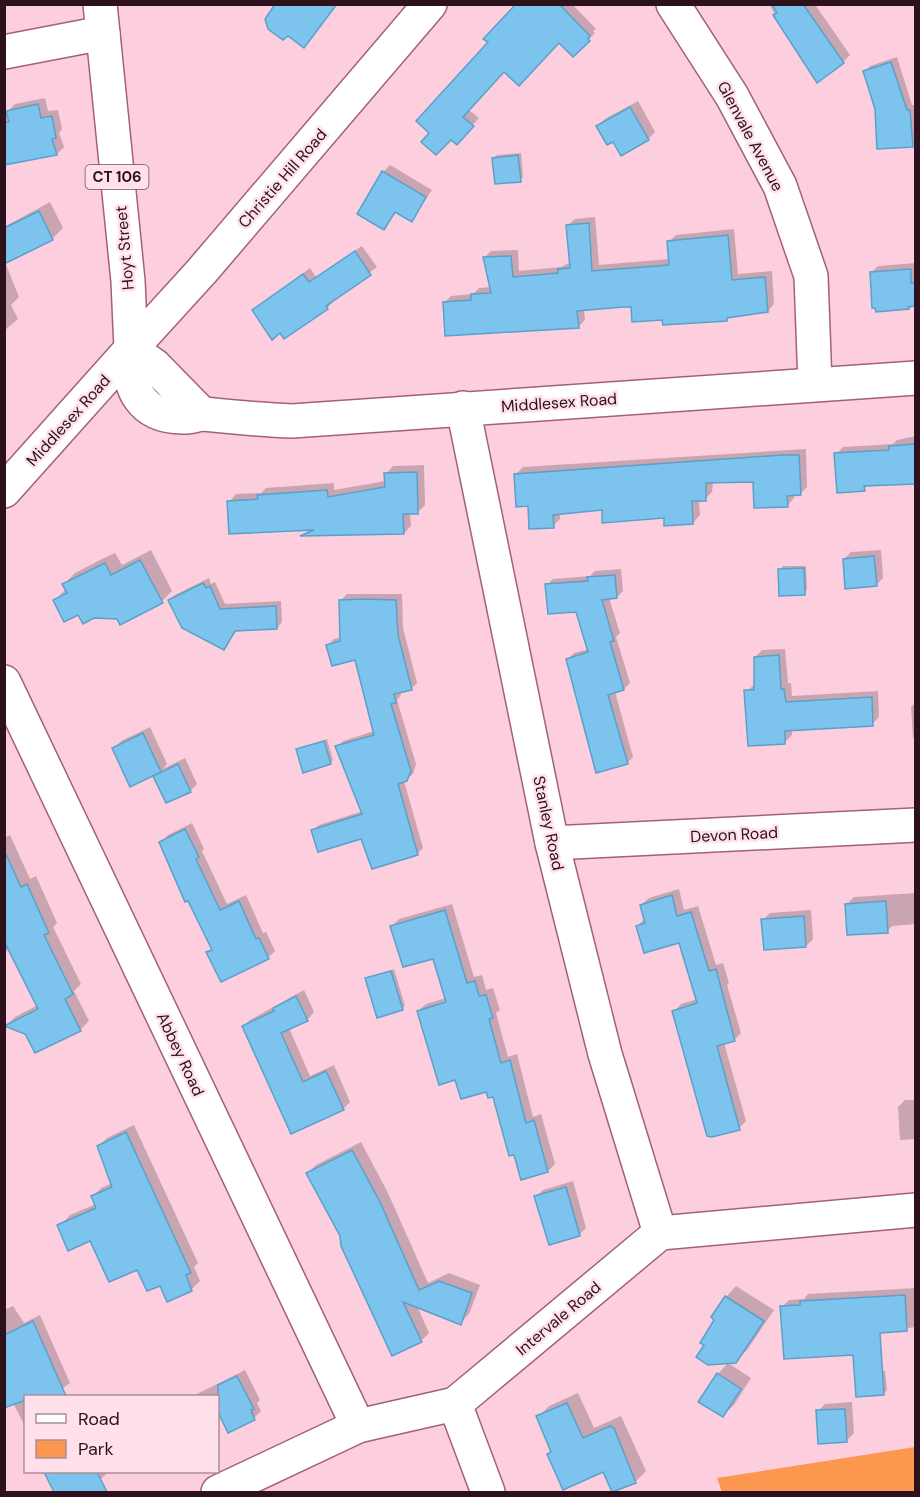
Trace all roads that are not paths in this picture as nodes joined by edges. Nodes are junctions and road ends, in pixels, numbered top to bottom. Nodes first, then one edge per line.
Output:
1 (430, 4) edge
2 (673, 4) edge
3 (102, 19) edge
4 (4, 52) edge
5 (131, 349) junction
6 (915, 378) edge
7 (815, 384) junction
8 (463, 408) junction
9 (4, 491) edge
10 (4, 682) edge
11 (915, 825) edge
12 (552, 843) junction
13 (915, 1210) edge
14 (660, 1233) junction
15 (455, 1404) junction
16 (358, 1426) junction
17 (218, 1492) edge
18 (488, 1492) edge

1 - 5 street, Christie Hill Road
2 - 7 street, Glenvale Avenue
3 - 4 street
3 - 5 street, Hoyt Street / CT 106
5 - 8 street, Middlesex Road
5 - 9 street, Middlesex Road
6 - 7 street, Middlesex Road
7 - 8 street, Middlesex Road
8 - 12 street, Stanley Road
10 - 16 street, Abbey Road
11 - 12 street, Devon Road
12 - 14 street, Stanley Road
13 - 14 street
14 - 15 street, Intervale Road
15 - 16 street, Intervale Road
15 - 18 street
16 - 17 street, Intervale Road

